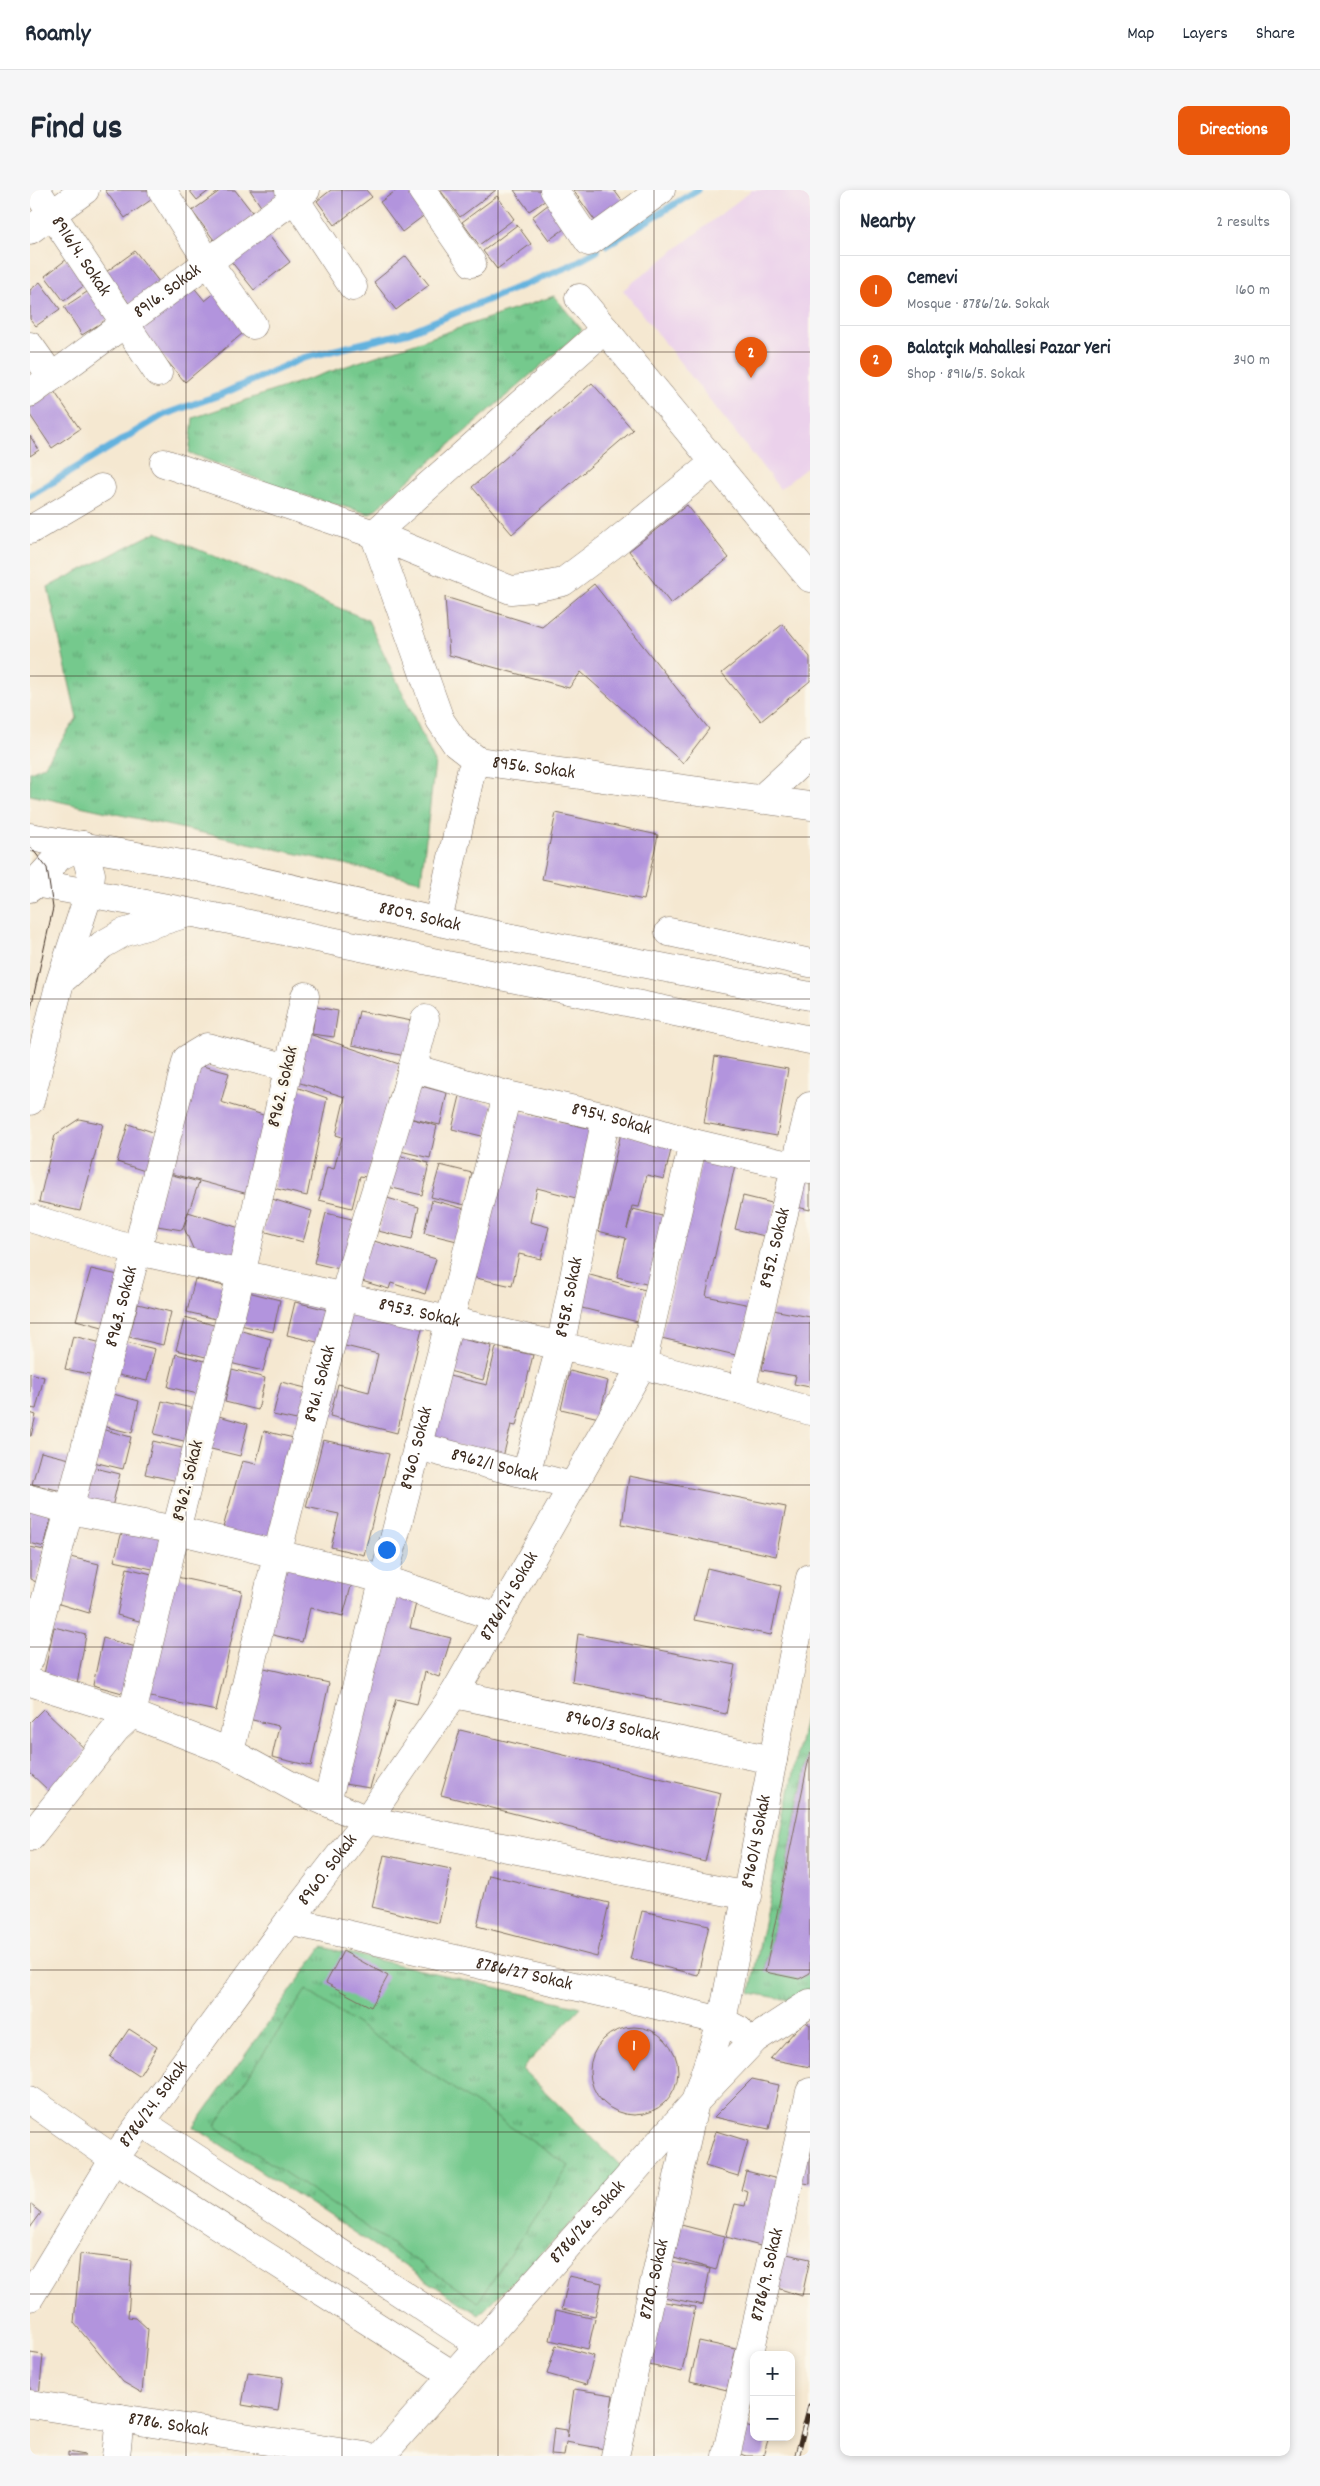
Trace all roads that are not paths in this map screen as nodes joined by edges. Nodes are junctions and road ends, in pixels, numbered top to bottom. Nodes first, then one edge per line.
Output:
1 (36, 190) edge
2 (85, 190) edge
3 (162, 190) edge
4 (422, 190) edge
5 (554, 190) edge
6 (661, 190) edge
7 (297, 193) edge
8 (53, 213) junction
9 (30, 230) edge
10 (208, 262) junction
11 (472, 264) dead end
12 (353, 287) dead end
13 (579, 298) dead end
14 (126, 322) junction
15 (253, 325) dead end
16 (605, 329) junction
17 (30, 346) edge
18 (158, 373) dead end
19 (52, 377) junction
20 (30, 393) edge
21 (715, 462) junction
22 (164, 463) dead end
23 (101, 488) dead end
24 (30, 530) edge
25 (374, 534) junction
26 (810, 578) edge
27 (810, 754) edge
28 (478, 761) junction
29 (760, 800) junction
30 (810, 806) edge
31 (30, 836) edge
32 (83, 845) junction
33 (31, 884) edge
34 (89, 893) junction
35 (190, 912) junction
36 (438, 921) junction
37 (669, 932) dead end
38 (810, 963) edge
39 (60, 982) junction
40 (305, 996) dead end
41 (810, 996) edge
42 (425, 1019) dead end
43 (810, 1040) edge
44 (289, 1068) junction
45 (412, 1068) junction
46 (507, 1095) junction
47 (30, 1101) edge
48 (810, 1106) edge
49 (606, 1117) junction
50 (692, 1143) junction
51 (802, 1168) edge
52 (30, 1218) edge
53 (138, 1251) junction
54 (241, 1275) junction
55 (344, 1296) junction
56 (448, 1320) junction
57 (560, 1347) junction
58 (642, 1365) junction
59 (741, 1390) junction
60 (810, 1411) edge
61 (417, 1446) junction
62 (526, 1474) junction
63 (572, 1486) junction
64 (30, 1499) edge
65 (69, 1510) junction
66 (176, 1530) junction
67 (277, 1556) junction
68 (810, 1578) edge
69 (383, 1580) junction
70 (496, 1617) junction
71 (802, 1652) edge
72 (30, 1659) edge
73 (30, 1682) edge
74 (454, 1694) junction
75 (132, 1714) junction
76 (230, 1752) junction
77 (773, 1760) junction
78 (327, 1802) junction
79 (367, 1820) junction
80 (30, 1837) edge
81 (748, 1896) junction
82 (289, 1921) junction
83 (810, 2003) edge
84 (722, 2022) junction
85 (756, 2039) junction
86 (810, 2092) edge
87 (30, 2100) edge
88 (695, 2102) junction
89 (141, 2122) junction
90 (114, 2158) junction
91 (30, 2296) edge
92 (480, 2345) junction
93 (453, 2376) junction
94 (30, 2404) edge
95 (120, 2418) junction
96 (248, 2447) edge
97 (116, 2456) edge
98 (365, 2456) edge
99 (381, 2456) edge
100 (615, 2456) edge
101 (726, 2456) edge

1 - 8 street, 8916/4. Sokak
2 - 8 street
3 - 10 street
4 - 11 street
5 - 6 street
7 - 10 street, 8916. Sokak
7 - 12 street
8 - 9 street
8 - 14 street, 8916/4. Sokak
10 - 14 street, 8916. Sokak
10 - 15 street
13 - 16 street
14 - 18 street, 8916/4. Sokak
14 - 19 street, 8916. Sokak
16 - 21 street
16 - 25 street
17 - 19 street
19 - 20 street, 8916. Sokak
21 - 25 street
21 - 26 street
22 - 25 street
23 - 24 street
25 - 28 street, 8956. Sokak
27 - 29 street
28 - 29 street, 8956. Sokak
28 - 36 street
29 - 30 street, 8956. Sokak
31 - 32 street, 8809. Sokak
32 - 33 street
32 - 34 street
32 - 36 street, 8809. Sokak
33 - 34 street, 8809. Sokak
34 - 35 street, 8809. Sokak
34 - 39 street
35 - 39 street
35 - 43 street, 8809. Sokak
36 - 41 street, 8809. Sokak
37 - 38 street
39 - 47 street
40 - 44 street, 8962. Sokak
42 - 45 street, 8961. Sokak
44 - 53 street, 8963. Sokak
44 - 54 street, 8962. Sokak
45 - 46 street, 8954. Sokak
45 - 55 street, 8961. Sokak
46 - 49 street, 8954. Sokak
46 - 56 street, 8960. Sokak
48 - 51 street, 8952. Sokak
49 - 50 street, 8954. Sokak
49 - 57 street, 8958. Sokak
50 - 51 street, 8954. Sokak
50 - 58 street, 8786/24 Sokak
51 - 59 street, 8952. Sokak
52 - 53 street, 8953. Sokak
53 - 54 street, 8953. Sokak
53 - 65 street, 8963. Sokak
54 - 55 street, 8953. Sokak
54 - 66 street, 8962. Sokak
55 - 56 street, 8953. Sokak
55 - 67 street, 8961. Sokak
56 - 57 street, 8953. Sokak
56 - 61 street, 8960. Sokak
57 - 58 street, 8953. Sokak
57 - 62 street, 8958. Sokak
58 - 59 street, 8953. Sokak
58 - 63 street, 8786/24 Sokak
59 - 60 street, 8953. Sokak
61 - 62 street, 8962/1 Sokak
61 - 69 street, 8960. Sokak
62 - 63 street, 8962/1 Sokak
63 - 70 street, 8786/24 Sokak
64 - 65 street
65 - 66 street
65 - 72 street, 8963. Sokak
66 - 67 street
66 - 75 street, 8962. Sokak
67 - 69 street
67 - 76 street, 8961. Sokak
68 - 71 street, 8960/4 Sokak
69 - 70 street
69 - 78 street, 8960. Sokak
70 - 74 street, 8786/24 Sokak
71 - 77 street, 8960/4 Sokak
73 - 75 street
74 - 77 street, 8960/3 Sokak
74 - 79 street, 8786/24 Sokak
75 - 76 street
75 - 80 street
76 - 78 street
77 - 81 street, 8960/4 Sokak
78 - 79 street
79 - 81 street
79 - 82 street, 8960. Sokak
81 - 84 street, 8960/4 Sokak
82 - 84 street, 8786/27 Sokak
82 - 89 street, 8786/24. Sokak
83 - 85 street, 8786/26. Sokak
84 - 85 street, 8786/27 Sokak
84 - 88 street, 8960/4 Sokak
85 - 88 street, 8786/26. Sokak
86 - 101 street, 8786/9. Sokak
87 - 90 street
88 - 92 street, 8786/26. Sokak
88 - 100 street, 8780. Sokak
89 - 90 street, 8786/24. Sokak
89 - 92 street
90 - 91 street, 8786/24. Sokak
90 - 93 street
92 - 93 street, 8786/26. Sokak
93 - 99 street, 8786/26. Sokak
94 - 95 street, 8786. Sokak
95 - 96 street, 8786. Sokak
95 - 97 street
96 - 98 street, 8786. Sokak

